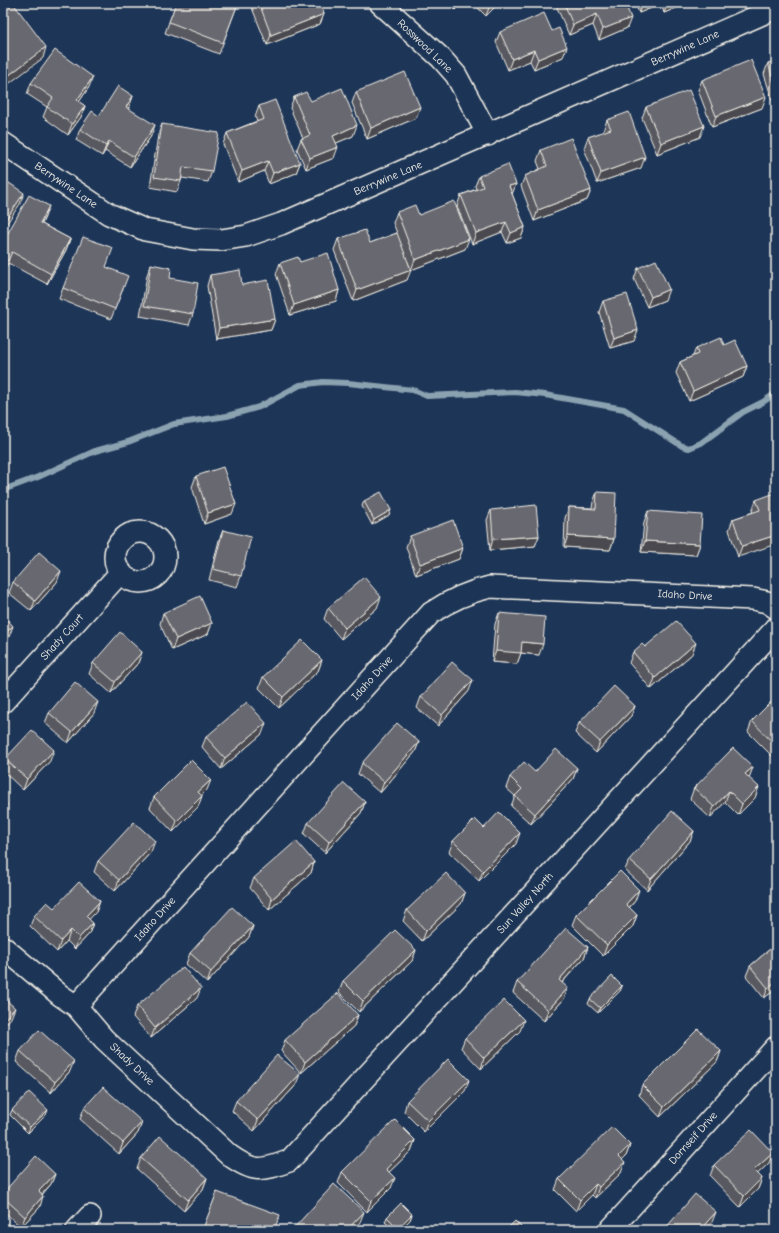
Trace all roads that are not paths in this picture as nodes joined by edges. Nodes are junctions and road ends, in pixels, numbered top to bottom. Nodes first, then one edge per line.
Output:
1 (380, 3) edge
2 (776, 8) edge
3 (488, 135) junction
4 (3, 143) edge
5 (121, 572) dead end
6 (776, 608) edge
7 (776, 628) edge
8 (3, 702) edge
9 (3, 947) edge
10 (76, 1006) junction
11 (776, 1047) edge
12 (267, 1168) joint
13 (610, 1230) edge

1 - 3 street, Rosswood Lane
2 - 3 street, Berrywine Lane
3 - 4 street, Berrywine Lane
5 - 8 street, Shady Court
6 - 10 street, Idaho Drive
7 - 12 street, Sun Valley North
9 - 10 street, Shady Drive
10 - 12 street, Shady Drive
11 - 13 street, Dornseif Drive

